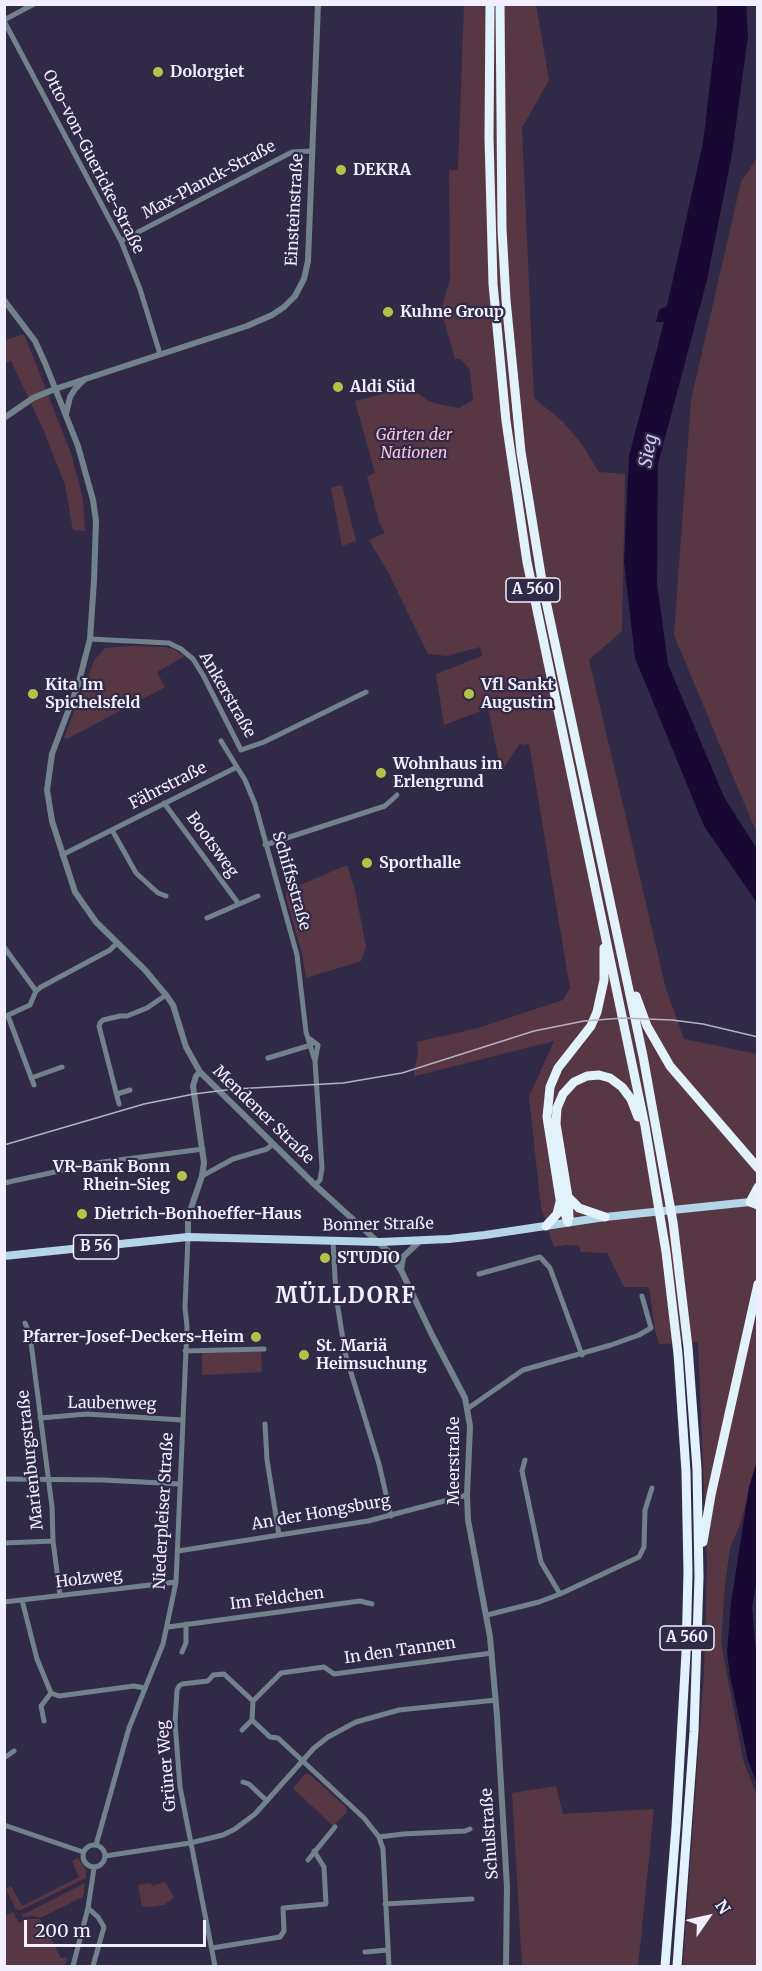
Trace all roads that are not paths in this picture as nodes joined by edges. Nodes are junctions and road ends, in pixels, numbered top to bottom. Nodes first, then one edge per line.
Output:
1 (34, 4) edge
2 (318, 4) edge
3 (490, 4) edge
4 (500, 4) edge
5 (4, 20) edge
6 (312, 151) junction
7 (121, 241) junction
8 (4, 300) edge
9 (160, 354) junction
10 (85, 378) junction
11 (55, 388) junction
12 (66, 414) junction
13 (4, 418) edge
14 (90, 639) junction
15 (366, 692) dead end
16 (221, 741) dead end
17 (237, 766) junction
18 (397, 795) dead end
19 (164, 803) junction
20 (112, 830) junction
21 (265, 845) junction
22 (62, 855) junction
23 (258, 896) dead end
24 (166, 897) dead end
25 (238, 903) junction
26 (207, 918) dead end
27 (603, 925) junction
28 (117, 943) junction
29 (4, 947) edge
30 (624, 963) junction
31 (36, 991) junction
32 (166, 995) junction
33 (6, 1017) edge
34 (308, 1038) junction
35 (310, 1045) junction
36 (268, 1058) dead end
37 (315, 1061) junction
38 (62, 1067) dead end
39 (200, 1072) junction
40 (31, 1078) junction
41 (34, 1085) dead end
42 (130, 1090) dead end
43 (117, 1094) junction
44 (119, 1104) dead end
45 (273, 1144) junction
46 (203, 1149) junction
47 (651, 1165) junction
48 (755, 1165) edge
49 (758, 1172) edge
50 (202, 1176) junction
51 (4, 1183) edge
52 (315, 1185) junction
53 (758, 1187) edge
54 (564, 1198) junction
55 (754, 1203) edge
56 (605, 1217) junction
57 (568, 1222) junction
58 (546, 1226) junction
59 (188, 1238) junction
60 (421, 1240) junction
61 (333, 1242) junction
62 (380, 1242) junction
63 (4, 1256) edge
64 (401, 1270) junction
65 (479, 1274) dead end
66 (758, 1284) edge
67 (642, 1296) dead end
68 (25, 1323) dead end
69 (264, 1349) dead end
70 (185, 1351) junction
71 (582, 1354) junction
72 (467, 1409) junction
73 (40, 1418) junction
74 (183, 1420) junction
75 (266, 1424) dead end
76 (525, 1460) dead end
77 (4, 1479) edge
78 (48, 1479) junction
79 (180, 1484) junction
80 (652, 1488) dead end
81 (467, 1495) junction
82 (391, 1516) junction
83 (279, 1535) junction
84 (53, 1541) junction
85 (4, 1543) edge
86 (178, 1551) junction
87 (699, 1577) junction
88 (176, 1582) junction
89 (560, 1594) junction
90 (60, 1595) junction
91 (22, 1600) junction
92 (4, 1602) edge
93 (372, 1604) dead end
94 (487, 1615) junction
95 (186, 1624) junction
96 (168, 1627) junction
97 (182, 1652) dead end
98 (492, 1653) junction
99 (144, 1688) junction
100 (51, 1693) junction
101 (496, 1700) junction
102 (253, 1701) junction
103 (252, 1720) junction
104 (44, 1721) dead end
105 (242, 1730) dead end
106 (14, 1751) dead end
107 (4, 1758) edge
108 (302, 1760) junction
109 (243, 1782) dead end
110 (267, 1801) junction
111 (4, 1825) edge
112 (334, 1827) dead end
113 (470, 1829) dead end
114 (379, 1837) junction
115 (190, 1843) junction
116 (96, 1845) junction
117 (314, 1851) junction
118 (83, 1852) junction
119 (105, 1856) junction
120 (308, 1860) dead end
121 (94, 1868) junction
122 (472, 1899) dead end
123 (385, 1904) junction
124 (88, 1908) junction
125 (212, 1948) junction
126 (388, 1950) junction
127 (364, 1952) dead end
128 (73, 1966) edge
129 (93, 1966) edge
130 (215, 1966) edge
131 (389, 1966) edge
132 (506, 1966) edge
133 (665, 1966) edge
134 (676, 1966) edge

1 - 5 street
2 - 6 street, Einsteinstraße
3 - 27 highway, A 560
4 - 30 highway, A 560
5 - 7 street, Otto-von-Guericke-Straße
6 - 7 street, Max-Planck-Straße
6 - 9 street, Einsteinstraße
7 - 9 street, Otto-von-Guericke-Straße
8 - 11 street, Mendener Straße
9 - 10 street, Einsteinstraße
10 - 11 street, Einsteinstraße
10 - 12 street
11 - 12 street, Mendener Straße
11 - 13 street, Einsteinstraße
12 - 14 street, Mendener Straße
14 - 15 street, Ankerstraße
14 - 22 street, Mendener Straße
16 - 17 street, Schiffsstraße
17 - 19 street, Fährstraße
17 - 21 street, Schiffsstraße
18 - 21 street
19 - 20 street, Fährstraße
19 - 25 street, Bootsweg
20 - 22 street, Fährstraße
20 - 24 street
21 - 34 street, Schiffsstraße
22 - 28 street, Mendener Straße
23 - 25 street
25 - 26 street
27 - 47 highway, A 560
27 - 54 highway
28 - 31 street
28 - 32 street, Mendener Straße
29 - 31 street
30 - 48 highway
30 - 87 highway, A 560
31 - 33 street
32 - 39 street, Mendener Straße
32 - 43 street
33 - 40 street
34 - 35 street, Schiffsstraße
34 - 37 street
35 - 36 street
35 - 37 street, Schiffsstraße
37 - 52 street
38 - 40 street
39 - 45 street, Mendener Straße
39 - 46 street
40 - 41 street
42 - 43 street
43 - 44 street
45 - 50 street
45 - 52 street, Mendener Straße
46 - 50 street
46 - 51 street
47 - 54 highway
47 - 133 highway, A 560
48 - 49 highway
50 - 59 street
52 - 62 street, Mendener Straße
53 - 55 highway
54 - 56 highway
54 - 57 highway
54 - 58 highway
55 - 56 main road, Bonner Straße / B 56
56 - 57 main road, Bonner Straße / B 56
57 - 58 main road, Bonner Straße / B 56
58 - 60 main road, Bonner Straße / B 56
59 - 61 main road, Bonner Straße / B 56
59 - 63 main road, Bonner Straße / B 56
59 - 70 street, Niederpleiser Straße
60 - 62 main road, Bonner Straße / B 56
60 - 64 street
61 - 62 main road, Bonner Straße / B 56
61 - 82 street
62 - 64 street, Meerstraße
64 - 72 street, Meerstraße
65 - 71 street
66 - 87 highway
67 - 71 street
68 - 73 street, Marienburgstraße
69 - 70 street
70 - 74 street, Niederpleiser Straße
71 - 72 street
72 - 81 street, Meerstraße
73 - 74 street, Laubenweg
73 - 78 street, Marienburgstraße
74 - 79 street, Niederpleiser Straße
75 - 83 street
76 - 89 street
77 - 78 street
78 - 79 street
78 - 84 street, Marienburgstraße
79 - 86 street, Niederpleiser Straße
80 - 89 street
81 - 82 street, An der Hongsburg
81 - 94 street, Meerstraße
82 - 83 street, An der Hongsburg
83 - 86 street, An der Hongsburg
84 - 85 street
84 - 90 street, Marienburgstraße
86 - 88 street, Niederpleiser Straße
87 - 134 highway, A 560
88 - 90 street, Holzweg
88 - 96 street, Niederpleiser Straße
89 - 94 street
90 - 91 street, Holzweg
91 - 92 street, Holzweg
91 - 100 street
93 - 95 street, Im Feldchen
94 - 98 street, Meerstraße
95 - 96 street, Im Feldchen
95 - 97 street
96 - 99 street, Niederpleiser Straße
98 - 101 street, Meerstraße
98 - 102 street, In den Tannen
99 - 100 street
99 - 116 street, Niederpleiser Straße
100 - 104 street
101 - 108 street
101 - 132 street, Schulstraße
102 - 103 street
102 - 115 street, Grüner Weg
103 - 105 street
103 - 108 street
106 - 107 street
108 - 110 street
108 - 114 street
109 - 110 street
110 - 115 street
111 - 118 street
112 - 117 street
113 - 114 street
114 - 123 street
115 - 119 street
115 - 125 street, Grüner Weg
116 - 118 street
116 - 119 street
117 - 120 street
117 - 125 street
118 - 121 street
119 - 121 street
121 - 124 street
122 - 123 street
123 - 126 street
124 - 128 street
124 - 129 street
125 - 130 street, Grüner Weg
126 - 127 street
126 - 131 street

